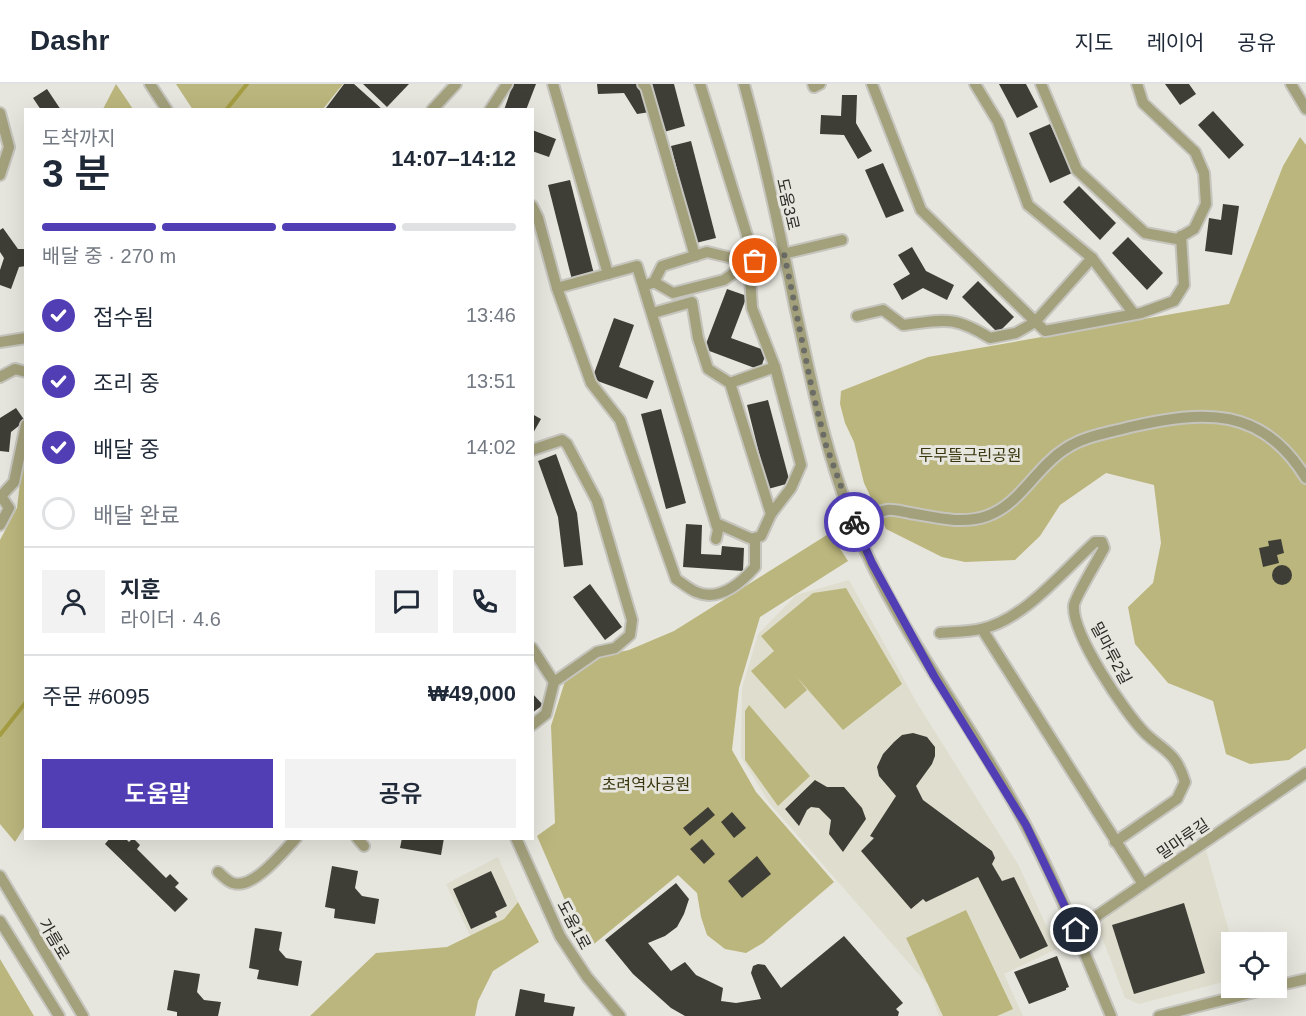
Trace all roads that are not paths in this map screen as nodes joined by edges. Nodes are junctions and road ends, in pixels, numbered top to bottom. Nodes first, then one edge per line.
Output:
1 (150, 84) edge
2 (456, 84) edge
3 (507, 84) edge
4 (554, 84) edge
5 (643, 84) edge
6 (700, 84) edge
7 (744, 84) edge
8 (813, 84) edge
9 (820, 84) edge
10 (872, 84) edge
11 (975, 84) edge
12 (1041, 84) edge
13 (1137, 84) edge
14 (1291, 84) edge
15 (1306, 107) edge
16 (166, 108) edge
17 (434, 108) edge
18 (491, 108) edge
19 (0, 113) edge
20 (0, 175) edge
21 (534, 210) edge
22 (1181, 236) junction
23 (842, 240) dead end
24 (784, 253) junction
25 (694, 256) junction
26 (1092, 258) junction
27 (752, 261) junction
28 (608, 274) junction
29 (650, 283) junction
30 (557, 288) junction
31 (653, 313) junction
32 (1134, 314) junction
33 (857, 316) dead end
34 (1035, 322) junction
35 (24, 338) edge
36 (0, 342) edge
37 (776, 368) junction
38 (24, 371) edge
39 (0, 377) edge
40 (730, 383) junction
41 (24, 434) edge
42 (534, 449) edge
43 (1306, 478) edge
44 (771, 514) junction
45 (716, 523) junction
46 (0, 525) edge
47 (855, 526) junction
48 (755, 538) junction
49 (716, 539) dead end
50 (982, 629) junction
51 (940, 633) dead end
52 (534, 651) edge
53 (554, 682) junction
54 (534, 723) edge
55 (1306, 773) edge
56 (294, 840) edge
57 (517, 840) edge
58 (1115, 842) junction
59 (218, 872) dead end
60 (0, 876) edge
61 (1143, 884) junction
62 (0, 921) edge
63 (1076, 930) junction
64 (1306, 979) edge
65 (1287, 984) edge
66 (1231, 998) edge
67 (59, 1016) edge
68 (83, 1016) edge
69 (620, 1016) edge
70 (1112, 1016) edge
71 (1159, 1016) edge

1 - 16 street
2 - 17 street
3 - 18 street
4 - 28 street
5 - 25 street
6 - 27 street
7 - 24 street, 도움3로
8 - 9 street
10 - 34 street
11 - 26 street
12 - 22 street
13 - 22 street
14 - 15 street
19 - 20 street
21 - 30 street
22 - 32 street
23 - 24 street
24 - 27 street
24 - 47 street, 도움3로
25 - 27 street
25 - 29 street
26 - 32 street
26 - 34 street
27 - 29 street
27 - 37 street
28 - 29 street
28 - 30 street
29 - 31 street
30 - 48 street
31 - 40 street
31 - 45 street
32 - 34 street
33 - 34 street
35 - 36 street
37 - 40 street
37 - 44 street
38 - 39 street
40 - 44 street
41 - 46 street
42 - 53 street
43 - 47 street
44 - 48 street
45 - 48 street
45 - 49 street
47 - 63 street, 도움3로
50 - 51 street, 밀마루2길
50 - 58 street
50 - 58 street, 밀마루2길
52 - 53 street
53 - 54 street
55 - 61 street, 밀마루길
56 - 59 street
57 - 69 street, 도움1로
58 - 61 street
60 - 68 street, 가름로
61 - 63 street, 밀마루길
62 - 67 street
63 - 70 street, 도움3로
64 - 65 street
66 - 71 street

